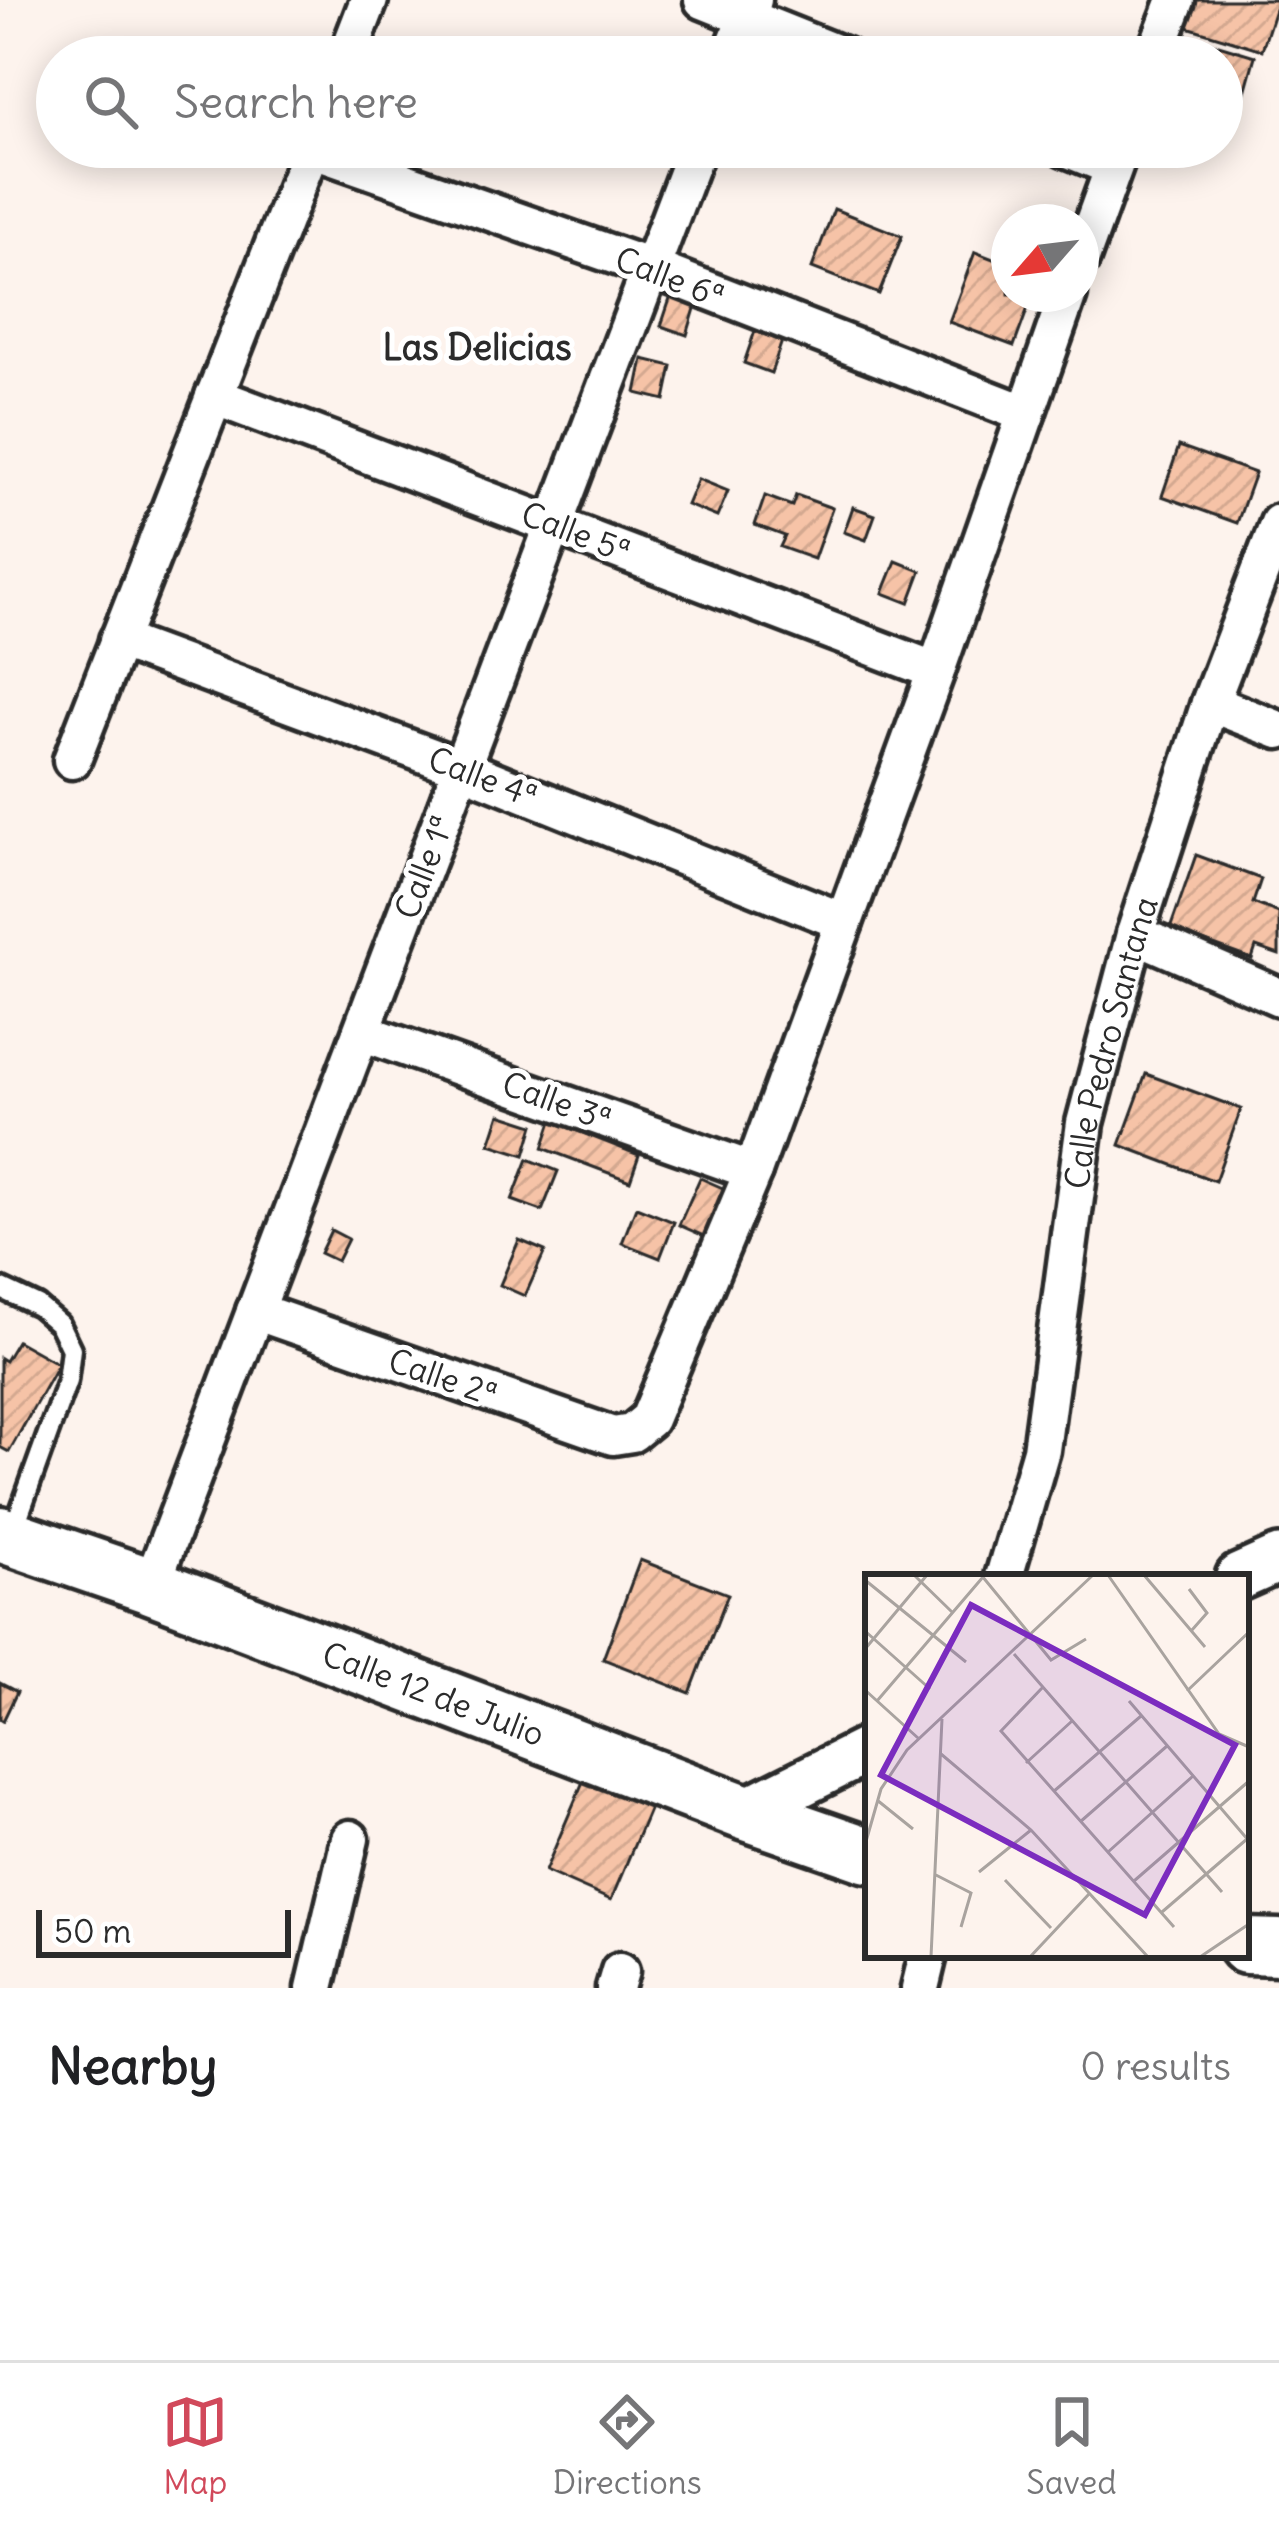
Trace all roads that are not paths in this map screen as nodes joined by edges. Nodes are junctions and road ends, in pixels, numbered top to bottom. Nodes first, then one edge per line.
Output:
1 (369, 0) edge
2 (703, 0) edge
3 (1176, 0) edge
4 (750, 8) edge
5 (354, 36) edge
6 (739, 36) edge
7 (804, 36) edge
8 (1162, 36) edge
9 (303, 168) edge
10 (368, 168) edge
11 (689, 168) edge
12 (1113, 168) edge
13 (1099, 207) edge
14 (651, 268) junction
15 (1062, 312) edge
16 (214, 396) junction
17 (1026, 414) junction
18 (1279, 523) edge
19 (554, 524) junction
20 (118, 640) junction
21 (936, 671) junction
22 (1210, 703) junction
23 (1279, 730) edge
24 (72, 760) dead end
25 (462, 768) junction
26 (844, 922) junction
27 (1135, 934) junction
28 (1279, 997) edge
29 (362, 1032) junction
30 (753, 1171) junction
31 (0, 1288) edge
32 (255, 1311) junction
33 (4, 1544) edge
34 (1279, 1559) edge
35 (1005, 1574) edge
36 (1246, 1574) edge
37 (151, 1586) junction
38 (865, 1751) edge
39 (744, 1811) junction
40 (350, 1839) dead end
41 (865, 1854) edge
42 (1249, 1946) edge
43 (1279, 1947) edge
44 (927, 1958) edge
45 (316, 1988) edge
46 (920, 1988) edge

1 - 5 street
2 - 4 street
3 - 8 street
4 - 6 street
4 - 7 street
9 - 16 street
10 - 14 street, Calle 6ª
11 - 14 street, Calle 1ª
12 - 13 street
14 - 17 street, Calle 6ª
14 - 19 street, Calle 1ª
15 - 17 street
16 - 19 street, Calle 5ª
16 - 20 street
17 - 21 street
18 - 22 street, Calle Pedro Santana
19 - 21 street, Calle 5ª
19 - 25 street, Calle 1ª
20 - 24 street
20 - 25 street, Calle 4ª
21 - 26 street
22 - 23 street
22 - 27 street, Calle Pedro Santana
25 - 26 street, Calle 4ª
25 - 29 street, Calle 1ª
26 - 30 street
27 - 28 street
27 - 35 street, Calle Pedro Santana
29 - 30 street, Calle 3ª
29 - 32 street, Calle 1ª
30 - 32 street, Calle 2ª
31 - 33 lane
32 - 37 street, Calle 1ª
33 - 37 main road, Calle 12 de Julio
34 - 36 street
37 - 39 main road, Calle 12 de Julio
38 - 39 street
39 - 41 main road, Calle 12 de Julio
40 - 45 street
42 - 43 main road
44 - 46 street

